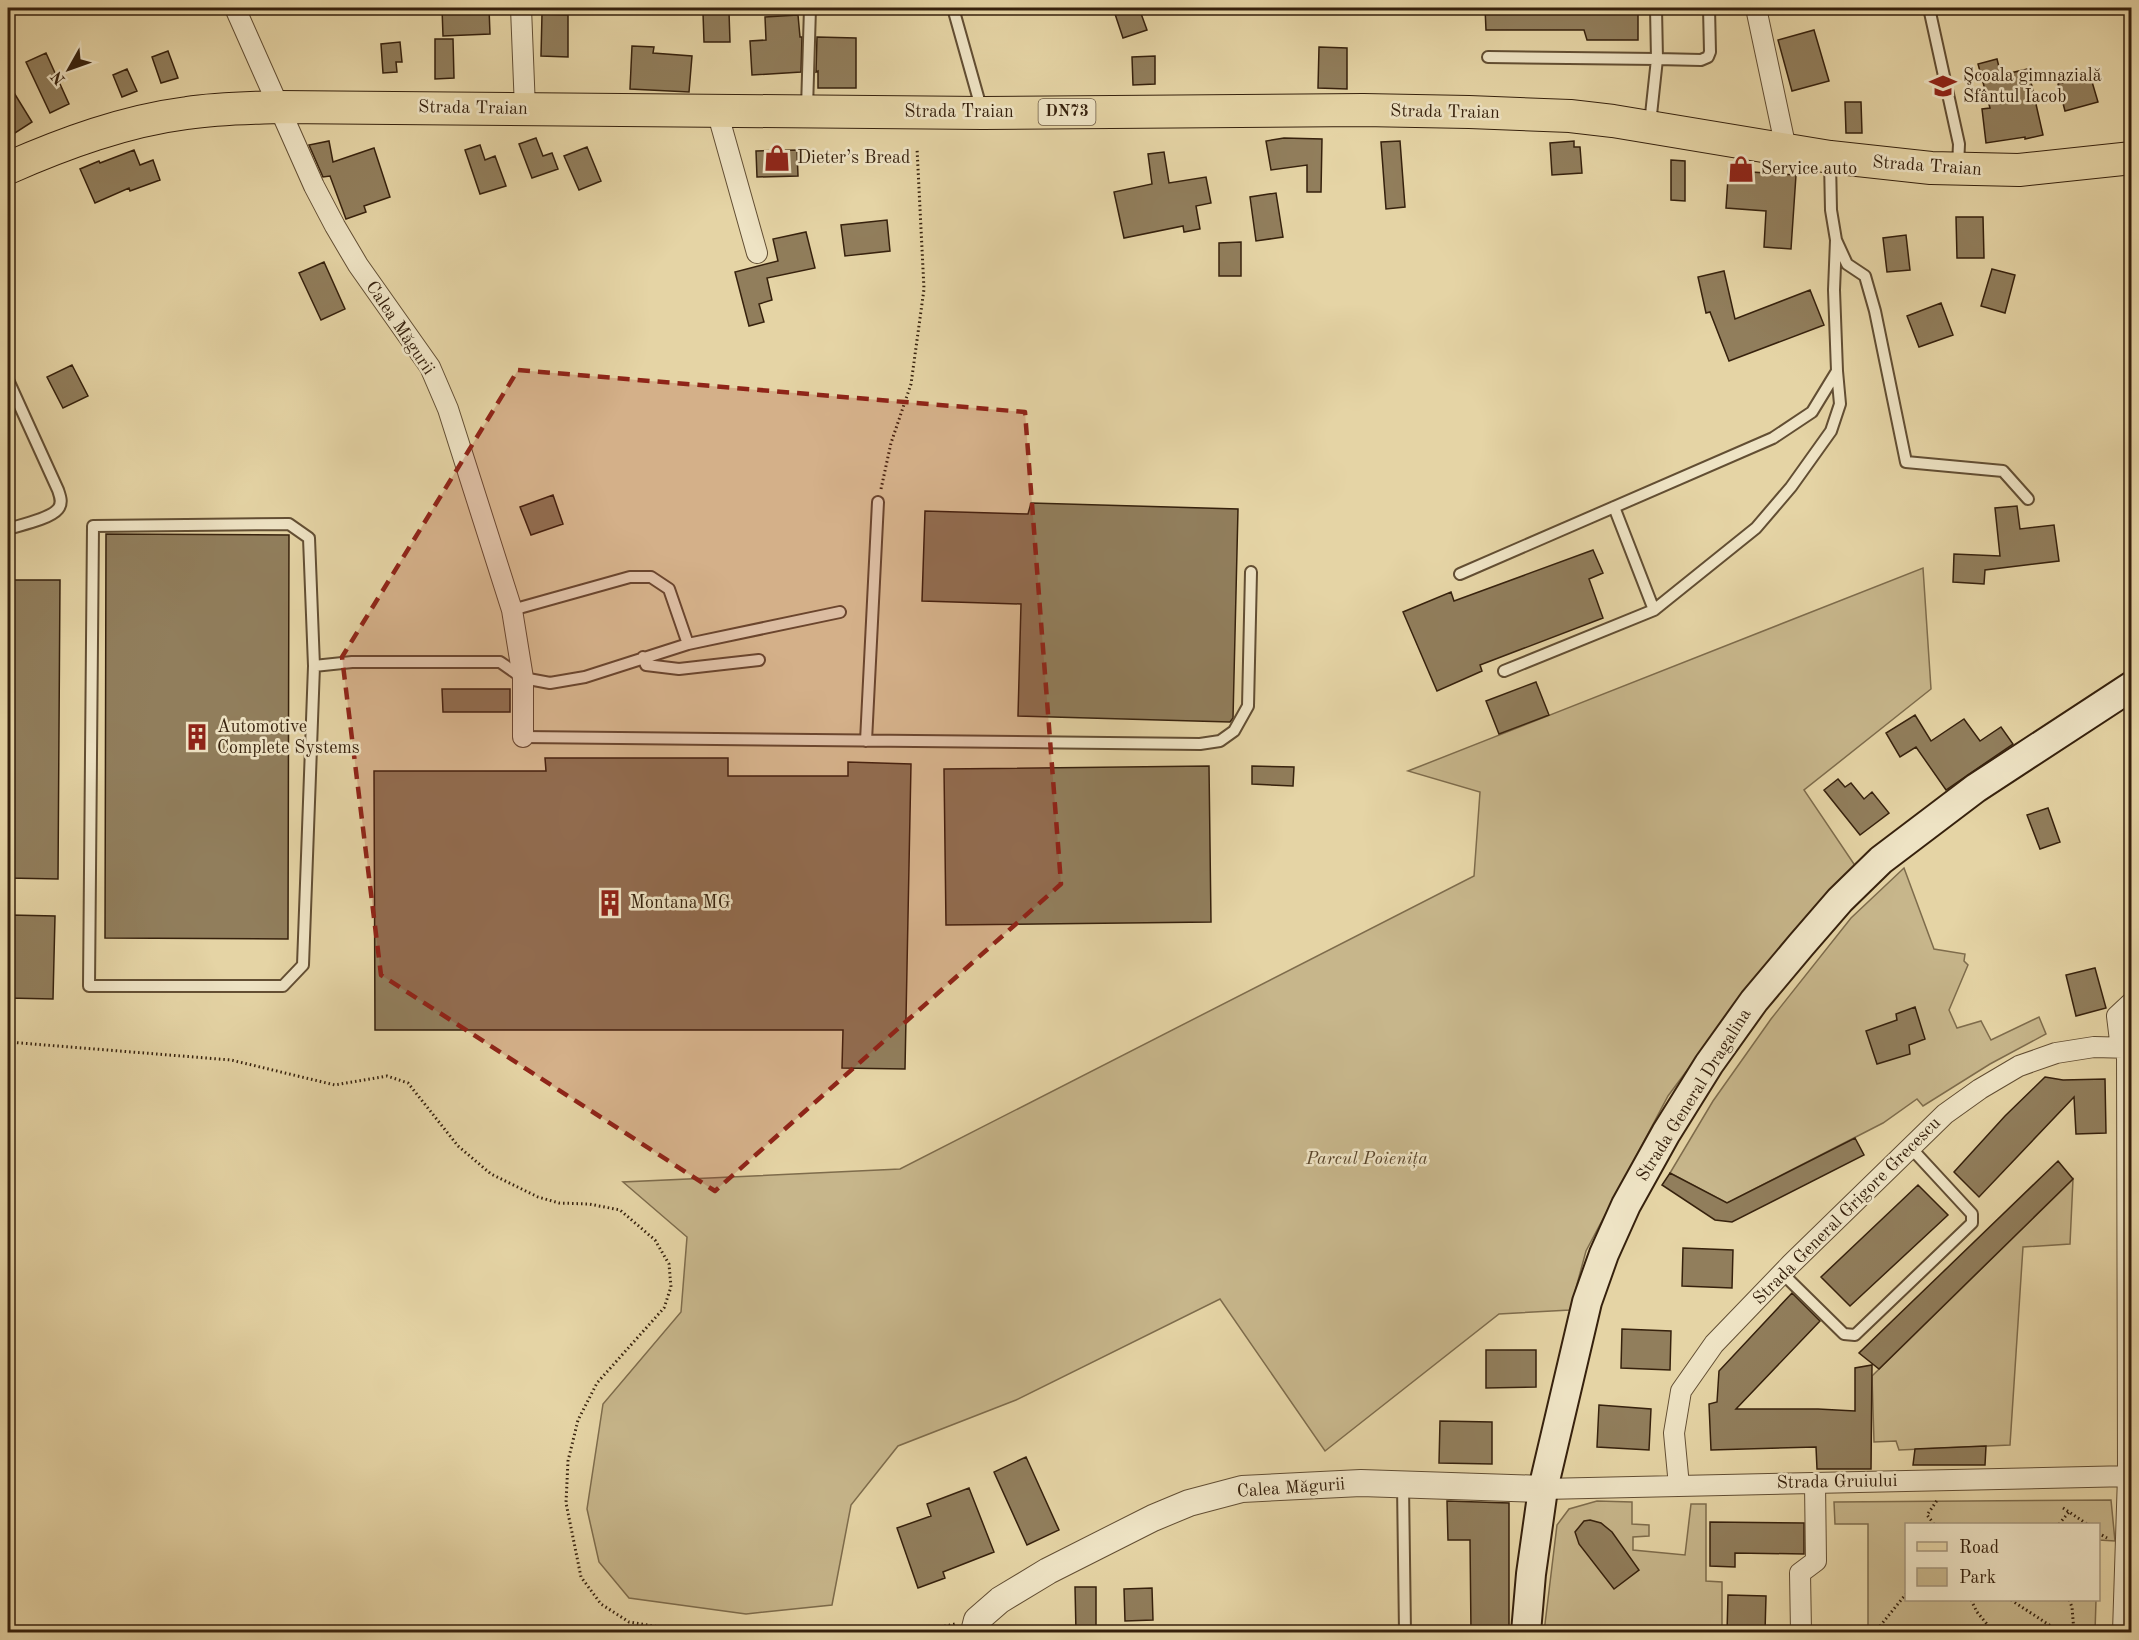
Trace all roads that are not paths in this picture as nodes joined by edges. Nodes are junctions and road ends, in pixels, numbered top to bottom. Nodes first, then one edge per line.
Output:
1 (235, 8) edge
2 (521, 8) edge
3 (810, 8) edge
4 (953, 8) edge
5 (1656, 8) edge
6 (1709, 8) edge
7 (1756, 8) edge
8 (1929, 8) edge
9 (1488, 57) dead end
10 (1657, 59) junction
11 (279, 107) junction
12 (525, 109) junction
13 (717, 111) junction
14 (807, 111) junction
15 (983, 113) junction
16 (1650, 127) junction
17 (1786, 149) junction
18 (1830, 157) junction
19 (2132, 158) edge
20 (8, 168) edge
21 (1958, 170) junction
22 (1836, 240) junction
23 (757, 253) dead end
24 (1836, 371) junction
25 (8, 380) edge
26 (2028, 499) dead end
27 (878, 502) road end
28 (1614, 507) junction
29 (8, 529) edge
30 (1251, 572) dead end
31 (1460, 574) dead end
32 (512, 610) junction
33 (1654, 610) junction
34 (840, 612) dead end
35 (688, 644) junction
36 (643, 657) junction
37 (759, 660) dead end
38 (314, 666) junction
39 (1504, 671) dead end
40 (522, 678) junction
41 (2132, 686) edge
42 (524, 737) joint
43 (866, 741) junction
44 (2132, 1002) edge
45 (2126, 1049) edge
46 (1911, 1148) junction
47 (1783, 1274) junction
48 (2129, 1476) edge
49 (1815, 1483) junction
50 (1403, 1485) junction
51 (1679, 1486) junction
52 (1543, 1489) junction
53 (975, 1626) edge
54 (1405, 1632) edge
55 (1526, 1632) edge
56 (1801, 1632) edge
57 (2123, 1632) edge

1 - 11 street, Calea Măgurii
2 - 12 street
3 - 14 lane
4 - 15 lane
5 - 10 lane
6 - 10 lane
7 - 17 street
8 - 21 lane
9 - 10 lane
10 - 16 lane
11 - 12 main road, Strada Traian / DN73
11 - 20 main road, Strada Traian / DN73
11 - 32 street, Calea Măgurii
12 - 13 main road, Strada Traian / DN73
13 - 14 main road, Strada Traian / DN73
13 - 23 street
14 - 15 main road, Strada Traian / DN73
15 - 16 main road, Strada Traian / DN73
16 - 17 main road, Strada Traian / DN73
17 - 18 main road, Strada Traian / DN73
18 - 21 main road, Strada Traian / DN73
18 - 22 lane
19 - 21 main road, Strada Traian / DN73
22 - 24 lane
22 - 26 lane
24 - 28 lane
24 - 33 lane
25 - 29 lane
27 - 43 lane
28 - 31 lane
28 - 33 lane
30 - 43 lane
32 - 35 lane
32 - 40 street, Calea Măgurii
33 - 39 lane
34 - 35 lane
35 - 36 lane
36 - 37 lane
36 - 40 lane
38 - 38 lane
38 - 40 lane
40 - 42 street, Calea Măgurii
41 - 52 main road, Strada General Dragalina
42 - 43 lane
44 - 45 street
45 - 46 street, Strada General Grigore Grecescu
45 - 48 street
46 - 47 street, Strada General Grigore Grecescu
46 - 47 lane
47 - 51 street, Strada General Grigore Grecescu
48 - 49 street, Strada Gruiului
48 - 57 street
49 - 51 street, Strada Gruiului
49 - 56 street
50 - 52 street, Calea Măgurii
50 - 53 street, Calea Măgurii
50 - 54 lane
51 - 52 street, Strada Gruiului
52 - 55 main road, Strada General Dragalina

